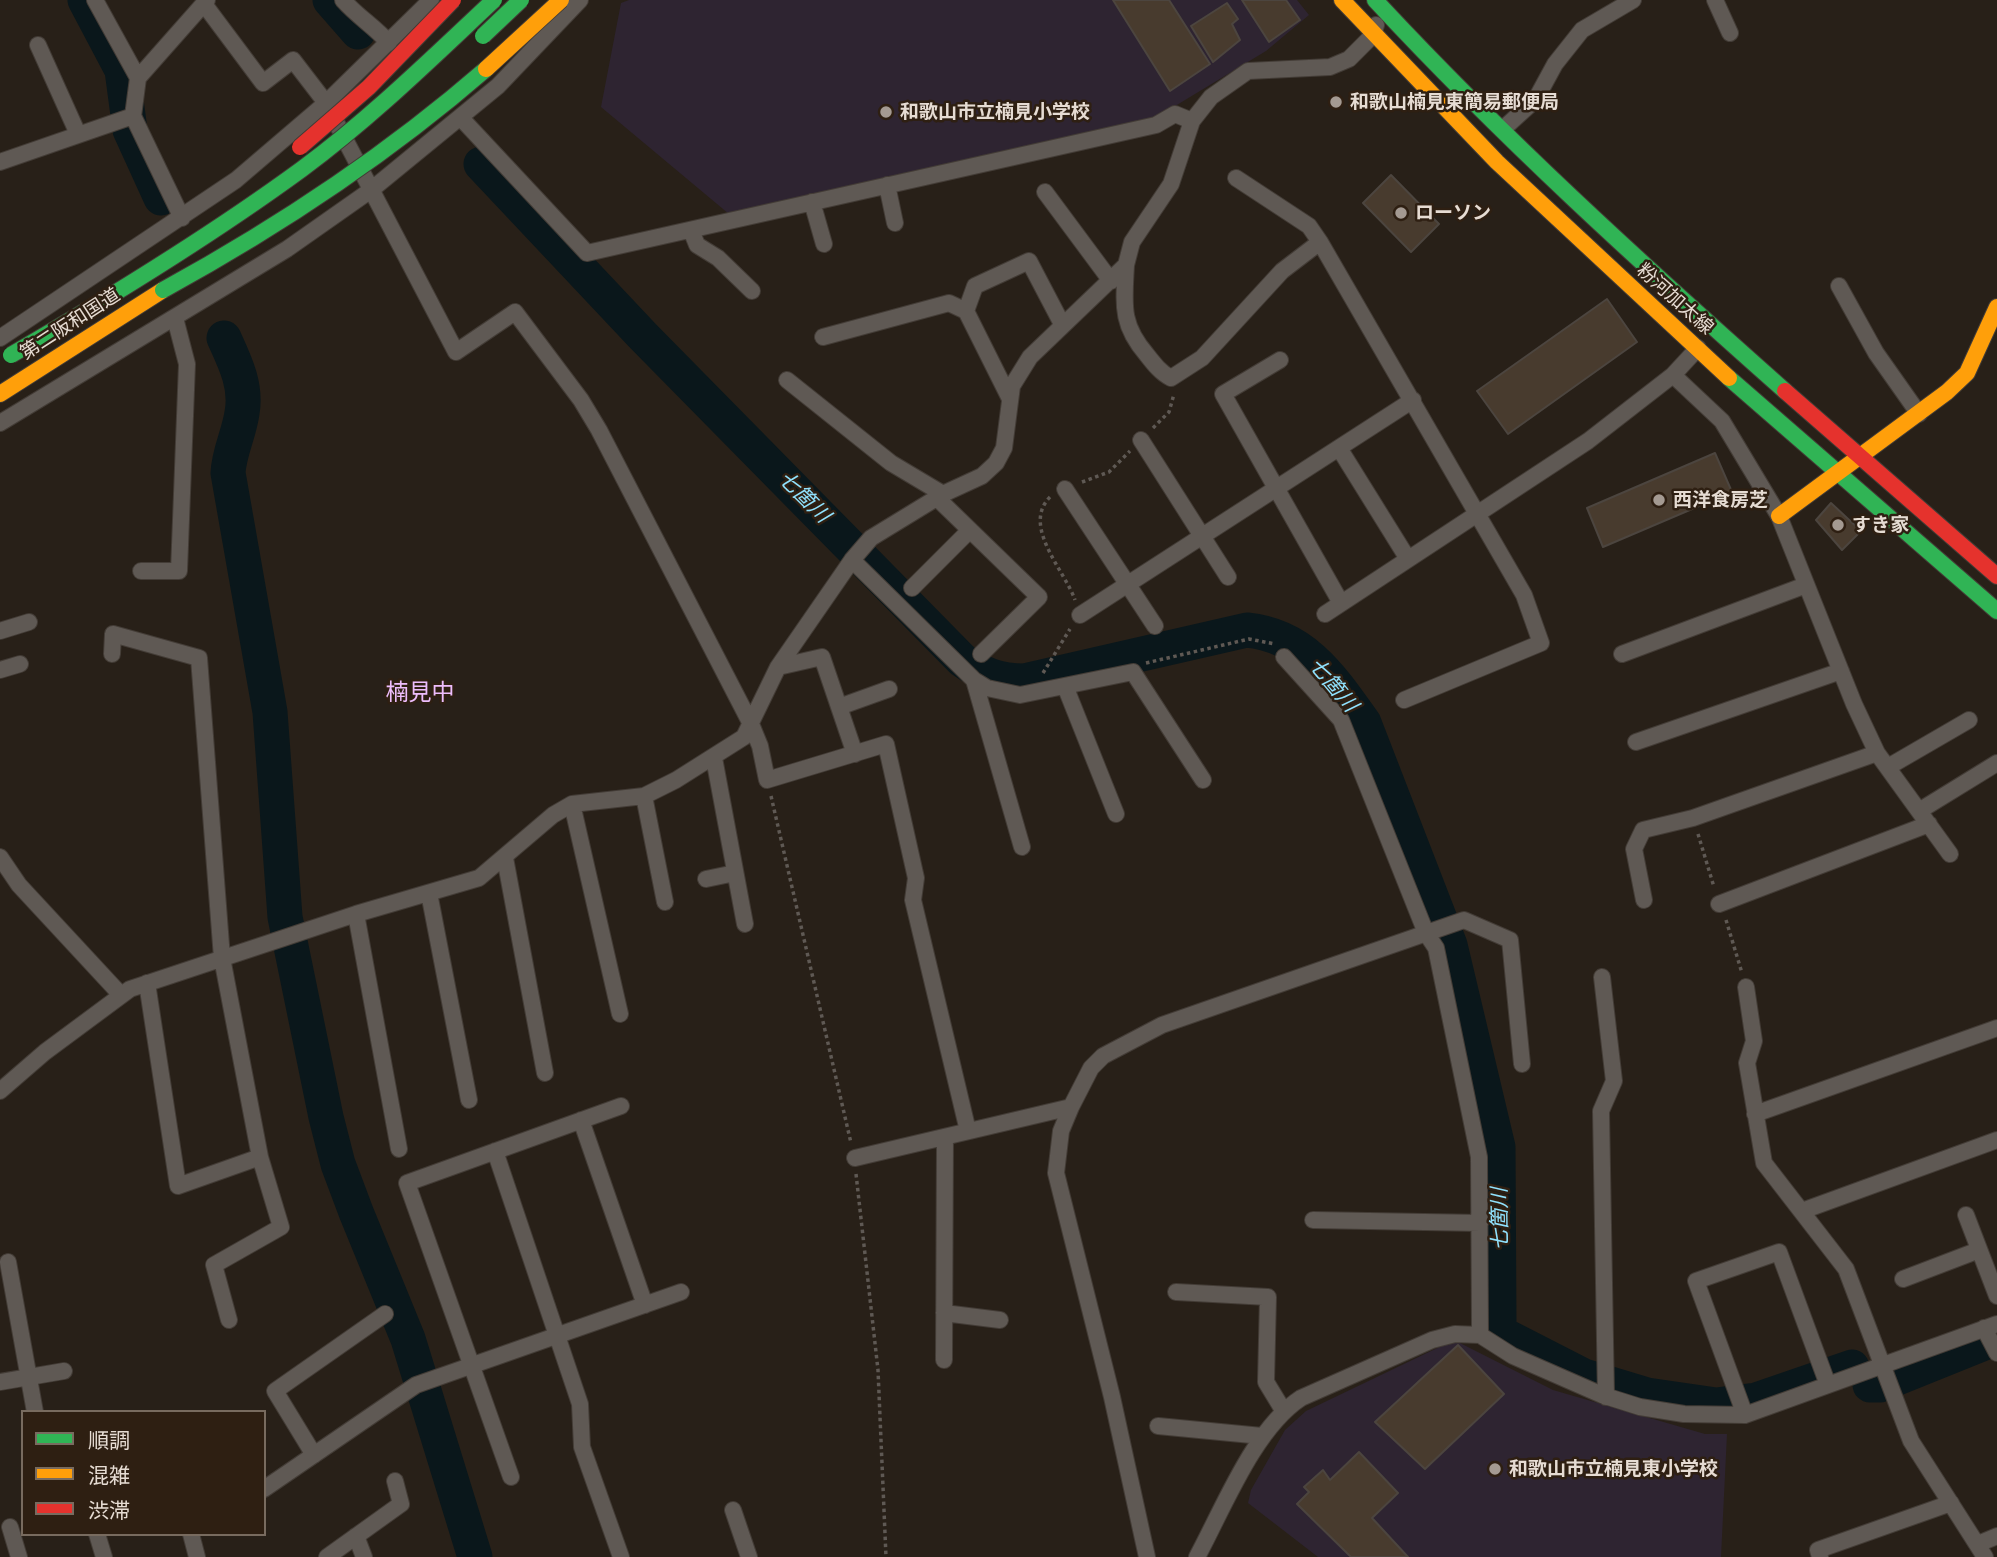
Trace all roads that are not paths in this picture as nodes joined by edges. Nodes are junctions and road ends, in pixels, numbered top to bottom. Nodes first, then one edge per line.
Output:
1 (95, 0) edge
2 (343, 0) edge
3 (431, 0) edge
4 (453, 0) edge
5 (494, 0) edge
6 (521, 0) edge
7 (561, 0) edge
8 (580, 0) edge
9 (1342, 0) edge
10 (1633, 0) edge
11 (1715, 0) edge
12 (1380, 2) edge
13 (200, 3) edge
14 (1730, 33) dead end
15 (1373, 35) junction
16 (390, 43) junction
17 (38, 45) dead end
18 (472, 47) dead end
19 (138, 78) junction
20 (326, 103) junction
21 (128, 117) junction
22 (460, 117) junction
23 (1192, 121) junction
24 (384, 125) dead end
25 (1503, 129) junction
26 (78, 134) junction
27 (0, 162) edge
28 (1236, 178) dead end
29 (887, 186) junction
30 (371, 190) junction
31 (1045, 192) dead end
32 (812, 202) junction
33 (183, 218) junction
34 (895, 223) dead end
35 (691, 230) junction
36 (1320, 242) junction
37 (824, 244) dead end
38 (1126, 265) junction
39 (1111, 281) junction
40 (1839, 286) dead end
41 (163, 289) junction
42 (752, 291) dead end
43 (1997, 307) edge
44 (966, 311) junction
45 (175, 318) junction
46 (1062, 324) junction
47 (823, 337) dead end
48 (0, 338) edge
49 (1698, 348) junction
50 (5, 358) edge
51 (1280, 360) dead end
52 (1673, 375) junction
53 (787, 380) dead end
54 (0, 394) edge
55 (1009, 397) junction
56 (1413, 400) junction
57 (1919, 414) junction
58 (0, 423) edge
59 (1141, 440) dead end
60 (1339, 448) junction
61 (1861, 458) junction
62 (1838, 475) junction
63 (1065, 489) dead end
64 (1275, 490) junction
65 (940, 496) junction
66 (1477, 514) junction
67 (1779, 516) junction
68 (970, 530) junction
69 (1203, 536) junction
70 (858, 554) junction
71 (1408, 559) junction
72 (141, 571) dead end
73 (1228, 576) dead end
74 (1997, 576) edge
75 (1128, 584) junction
76 (1806, 585) junction
77 (1997, 587) edge
78 (912, 588) dead end
79 (1981, 598) junction
80 (1341, 603) junction
81 (1997, 611) edge
82 (1325, 614) dead end
83 (1080, 615) dead end
84 (29, 622) dead end
85 (1155, 626) dead end
86 (0, 631) edge
87 (1284, 652) road end
88 (112, 654) dead end
89 (981, 654) dead end
90 (1622, 654) dead end
91 (19, 664) dead end
92 (778, 667) junction
93 (0, 670) edge
94 (1841, 671) junction
95 (974, 680) junction
96 (1065, 686) junction
97 (889, 689) dead end
98 (1404, 700) dead end
99 (839, 707) junction
100 (1969, 720) dead end
101 (751, 724) junction
102 (1636, 742) dead end
103 (1877, 753) junction
104 (855, 754) junction
105 (714, 758) junction
106 (1997, 763) edge
107 (1888, 767) junction
108 (1203, 780) dead end
109 (644, 796) junction
110 (572, 804) junction
111 (1919, 811) junction
112 (1116, 814) dead end
113 (1928, 824) junction
114 (1022, 847) dead end
115 (1950, 854) dead end
116 (0, 857) edge
117 (505, 858) junction
118 (735, 873) junction
119 (706, 879) dead end
120 (429, 893) junction
121 (1644, 900) dead end
122 (665, 902) dead end
123 (1719, 904) dead end
124 (356, 914) junction
125 (745, 924) dead end
126 (1438, 928) junction
127 (222, 958) junction
128 (1602, 977) dead end
129 (147, 984) junction
130 (1746, 987) dead end
131 (121, 995) junction
132 (620, 1014) dead end
133 (1997, 1028) edge
134 (1522, 1064) dead end
135 (545, 1073) dead end
136 (0, 1091) edge
137 (469, 1100) dead end
138 (621, 1106) dead end
139 (1071, 1107) junction
140 (1755, 1114) junction
141 (581, 1120) junction
142 (968, 1131) junction
143 (945, 1137) junction
144 (1997, 1140) edge
145 (398, 1149) dead end
146 (495, 1151) junction
147 (260, 1157) junction
148 (855, 1158) dead end
149 (1802, 1211) junction
150 (1966, 1215) dead end
151 (1312, 1220) dead end
152 (1480, 1223) junction
153 (1979, 1250) junction
154 (8, 1262) dead end
155 (1903, 1279) dead end
156 (681, 1292) dead end
157 (1175, 1292) dead end
158 (1997, 1296) edge
159 (645, 1305) junction
160 (944, 1312) junction
161 (385, 1314) dead end
162 (229, 1320) dead end
163 (999, 1320) dead end
164 (557, 1335) junction
165 (1480, 1335) junction
166 (1992, 1337) edge
167 (944, 1360) dead end
168 (471, 1365) junction
169 (64, 1371) dead end
170 (1887, 1376) junction
171 (29, 1377) junction
172 (0, 1382) edge
173 (1827, 1383) junction
174 (1606, 1387) junction
175 (35, 1410) edge
176 (1283, 1410) junction
177 (1744, 1412) junction
178 (1158, 1426) dead end
179 (1262, 1436) junction
180 (314, 1455) junction
181 (511, 1477) dead end
182 (395, 1481) dead end
183 (266, 1488) edge
184 (1951, 1503) junction
185 (733, 1510) dead end
186 (10, 1527) dead end
187 (98, 1536) edge
188 (194, 1536) edge
189 (356, 1536) junction
190 (1997, 1536) edge
191 (1981, 1550) edge
192 (19, 1557) edge
193 (104, 1557) edge
194 (197, 1557) edge
195 (327, 1557) edge
196 (364, 1557) edge
197 (621, 1557) edge
198 (749, 1557) edge
199 (1147, 1557) edge
200 (1197, 1557) edge
201 (1820, 1557) edge

1 - 19 street
2 - 16 street
3 - 16 street
4 - 50 main road, bridge
5 - 50 main road, bridge
6 - 18 main road, bridge
7 - 41 main road, bridge
8 - 22 street
9 - 15 main road, 粉河加太線
10 - 25 street
11 - 14 street
12 - 15 street
12 - 25 main road, 粉河加太線
13 - 19 street
13 - 20 street
15 - 23 street
15 - 49 main road, 粉河加太線
16 - 20 street
17 - 26 street
19 - 21 street
20 - 30 street
20 - 33 street
21 - 26 street
21 - 33 street
22 - 30 street
22 - 35 street
23 - 29 street
23 - 38 street
24 - 41 main road, bridge
25 - 61 main road, 粉河加太線
26 - 27 street
28 - 36 street
29 - 32 street
29 - 34 street
30 - 45 street
30 - 101 street
31 - 39 street
32 - 35 street
32 - 37 street
33 - 48 street
35 - 42 street
36 - 38 street
36 - 56 street
38 - 39 street
39 - 46 street
40 - 57 street
41 - 54 main road, 第二阪和国道
43 - 57 main road
44 - 46 street
44 - 47 street
44 - 55 street
45 - 58 street
45 - 72 street
46 - 55 street
49 - 52 street
49 - 62 main road, 粉河加太線
51 - 64 street
52 - 66 street
52 - 67 street
53 - 65 street
55 - 65 street
56 - 60 street
56 - 66 street
57 - 61 main road
59 - 69 street
60 - 64 street
60 - 71 street
61 - 62 main road
61 - 74 main road, 粉河加太線
62 - 67 main road
62 - 79 main road, 粉河加太線
63 - 75 street
64 - 69 street
64 - 80 street
65 - 68 street
65 - 70 street
66 - 71 street
66 - 98 street
67 - 76 street
68 - 78 street
68 - 89 street
69 - 73 street
69 - 75 street
70 - 92 street
70 - 95 street
71 - 80 street
75 - 83 street
75 - 85 street
76 - 90 street
76 - 94 street
77 - 79 street
79 - 81 main road, 粉河加太線
80 - 82 street
84 - 86 street
87 - 126 street
88 - 127 street
91 - 93 street
92 - 99 street
92 - 101 street
94 - 102 street
94 - 103 street
95 - 96 street
95 - 114 street
96 - 108 street
96 - 112 street
97 - 99 street
99 - 104 street
100 - 107 street
101 - 104 street
101 - 105 street
103 - 107 street
103 - 121 street
104 - 142 street
105 - 109 street
105 - 118 street
106 - 111 street
107 - 111 street
109 - 110 street
109 - 122 street
110 - 117 street
110 - 132 street
111 - 113 street
113 - 115 street
113 - 123 street
116 - 131 street
117 - 120 street
117 - 135 street
118 - 119 street
118 - 125 street
120 - 124 street
120 - 137 street
124 - 127 street
124 - 145 street
126 - 134 street
126 - 139 street
126 - 152 street
127 - 129 street
127 - 147 street
128 - 174 street
129 - 131 street
129 - 147 street
130 - 140 street
131 - 136 street
133 - 140 street
138 - 141 street
139 - 142 street
139 - 199 street
140 - 149 street
141 - 146 street
141 - 159 street
142 - 143 street
143 - 148 street
143 - 160 street
144 - 149 street
146 - 164 street
146 - 168 street
147 - 162 street
149 - 170 street
150 - 153 street
151 - 152 street
152 - 165 street
153 - 155 street
153 - 158 street
154 - 171 street
156 - 159 street
157 - 176 street
159 - 164 street
160 - 163 street
160 - 167 street
161 - 180 street
164 - 168 street
164 - 197 street
165 - 174 street
165 - 176 street
166 - 170 street
168 - 180 street
168 - 181 street
169 - 171 street
170 - 173 street
170 - 184 street
171 - 172 street
171 - 175 street
173 - 177 street
173 - 177 street
174 - 177 street
176 - 179 street
178 - 179 street
179 - 200 street
180 - 183 street
182 - 189 street
184 - 191 street
184 - 201 street
185 - 198 street
186 - 192 street
187 - 193 street
188 - 194 street
189 - 195 street
189 - 196 street
190 - 191 street

